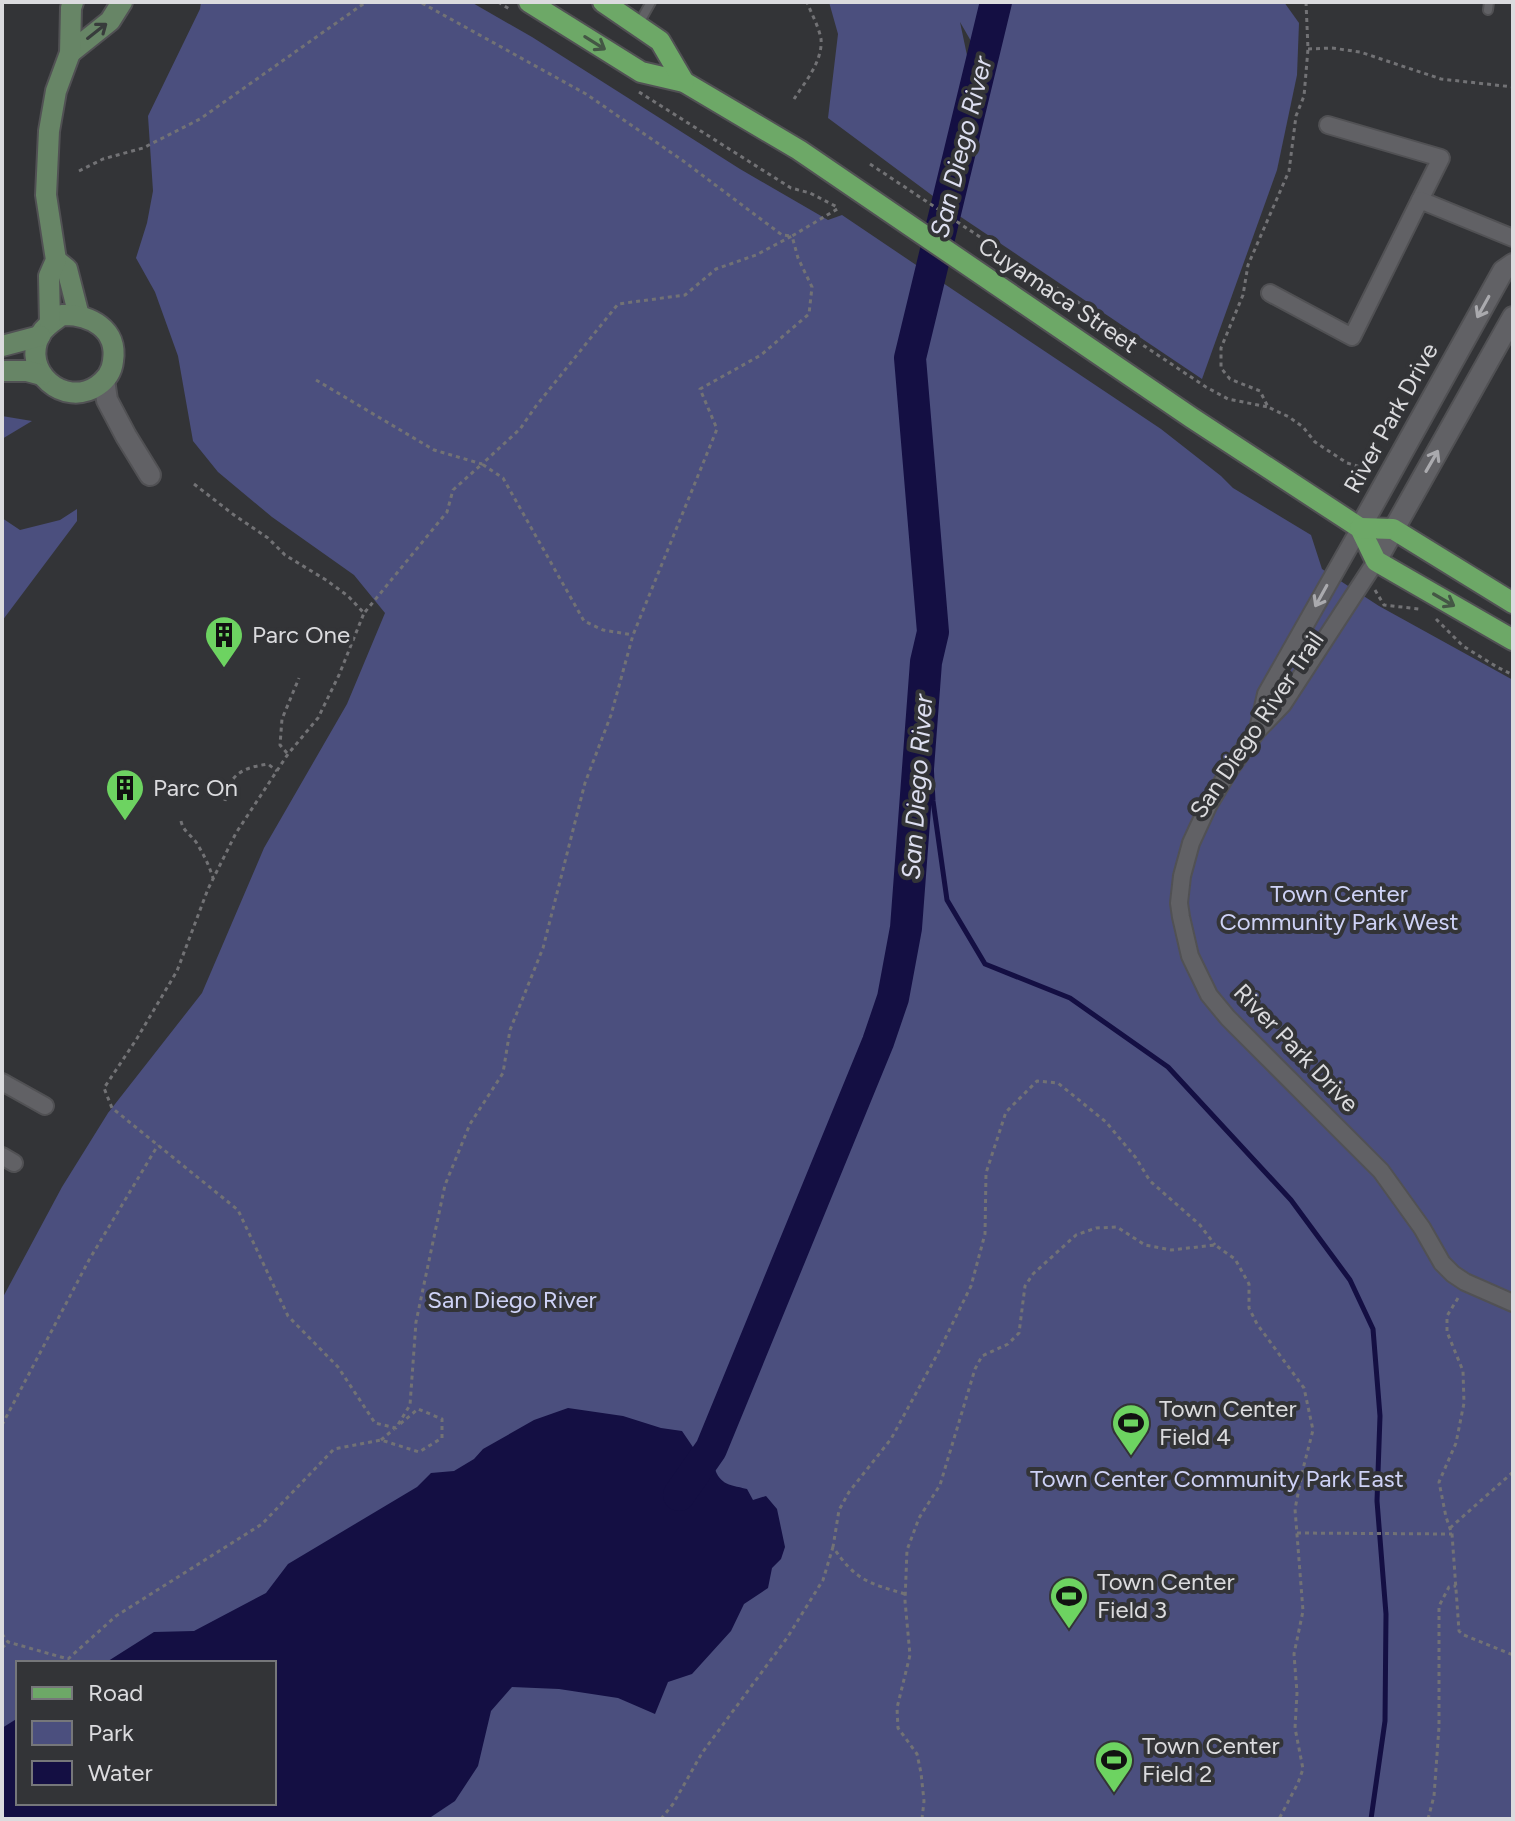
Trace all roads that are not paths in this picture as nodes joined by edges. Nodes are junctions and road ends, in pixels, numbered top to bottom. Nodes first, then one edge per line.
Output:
1 (73, 2) edge
2 (122, 2) edge
3 (603, 2) edge
4 (651, 2) edge
5 (520, 6) edge
6 (638, 26) junction
7 (70, 53) junction
8 (684, 82) junction
9 (1328, 125) dead end
10 (1420, 200) junction
11 (1513, 238) edge
12 (56, 260) junction
13 (1513, 264) edge
14 (1270, 293) dead end
15 (79, 316) junction
16 (1513, 317) edge
17 (45, 329) junction
18 (2, 346) edge
19 (2, 371) edge
20 (42, 375) junction
21 (104, 380) junction
22 (80, 393) junction
23 (126, 436) junction
24 (150, 475) dead end
25 (1360, 528) junction
26 (1393, 529) junction
27 (1376, 561) junction
28 (1513, 603) edge
29 (1513, 640) edge
30 (1257, 731) junction
31 (2, 1082) edge
32 (45, 1106) dead end
33 (1513, 1303) edge

1 - 7 main road
7 -> 2 main road
3 - 6 main road, Cuyamaca Street
4 - 6 lane
5 -> 8 main road, Cuyamaca Street
6 - 8 main road, Cuyamaca Street
7 - 12 main road
8 - 25 main road, Cuyamaca Street
9 - 10 street
10 - 11 street
10 - 14 street
12 - 15 main road
12 - 17 main road
13 -> 25 street, River Park Drive
15 - 17 main road
15 - 21 main road
26 -> 16 street, River Park Drive
17 - 18 main road
17 - 20 main road
19 - 20 main road
20 - 22 main road
21 - 22 main road
21 - 23 street
22 - 23 street
23 - 24 street
25 - 26 main road
25 - 27 main road
25 -> 30 street, River Park Drive
26 - 27 street, River Park Drive
26 - 28 main road
27 -> 29 main road
27 - 30 street, River Park Drive
30 - 33 street, River Park Drive
31 - 32 street

